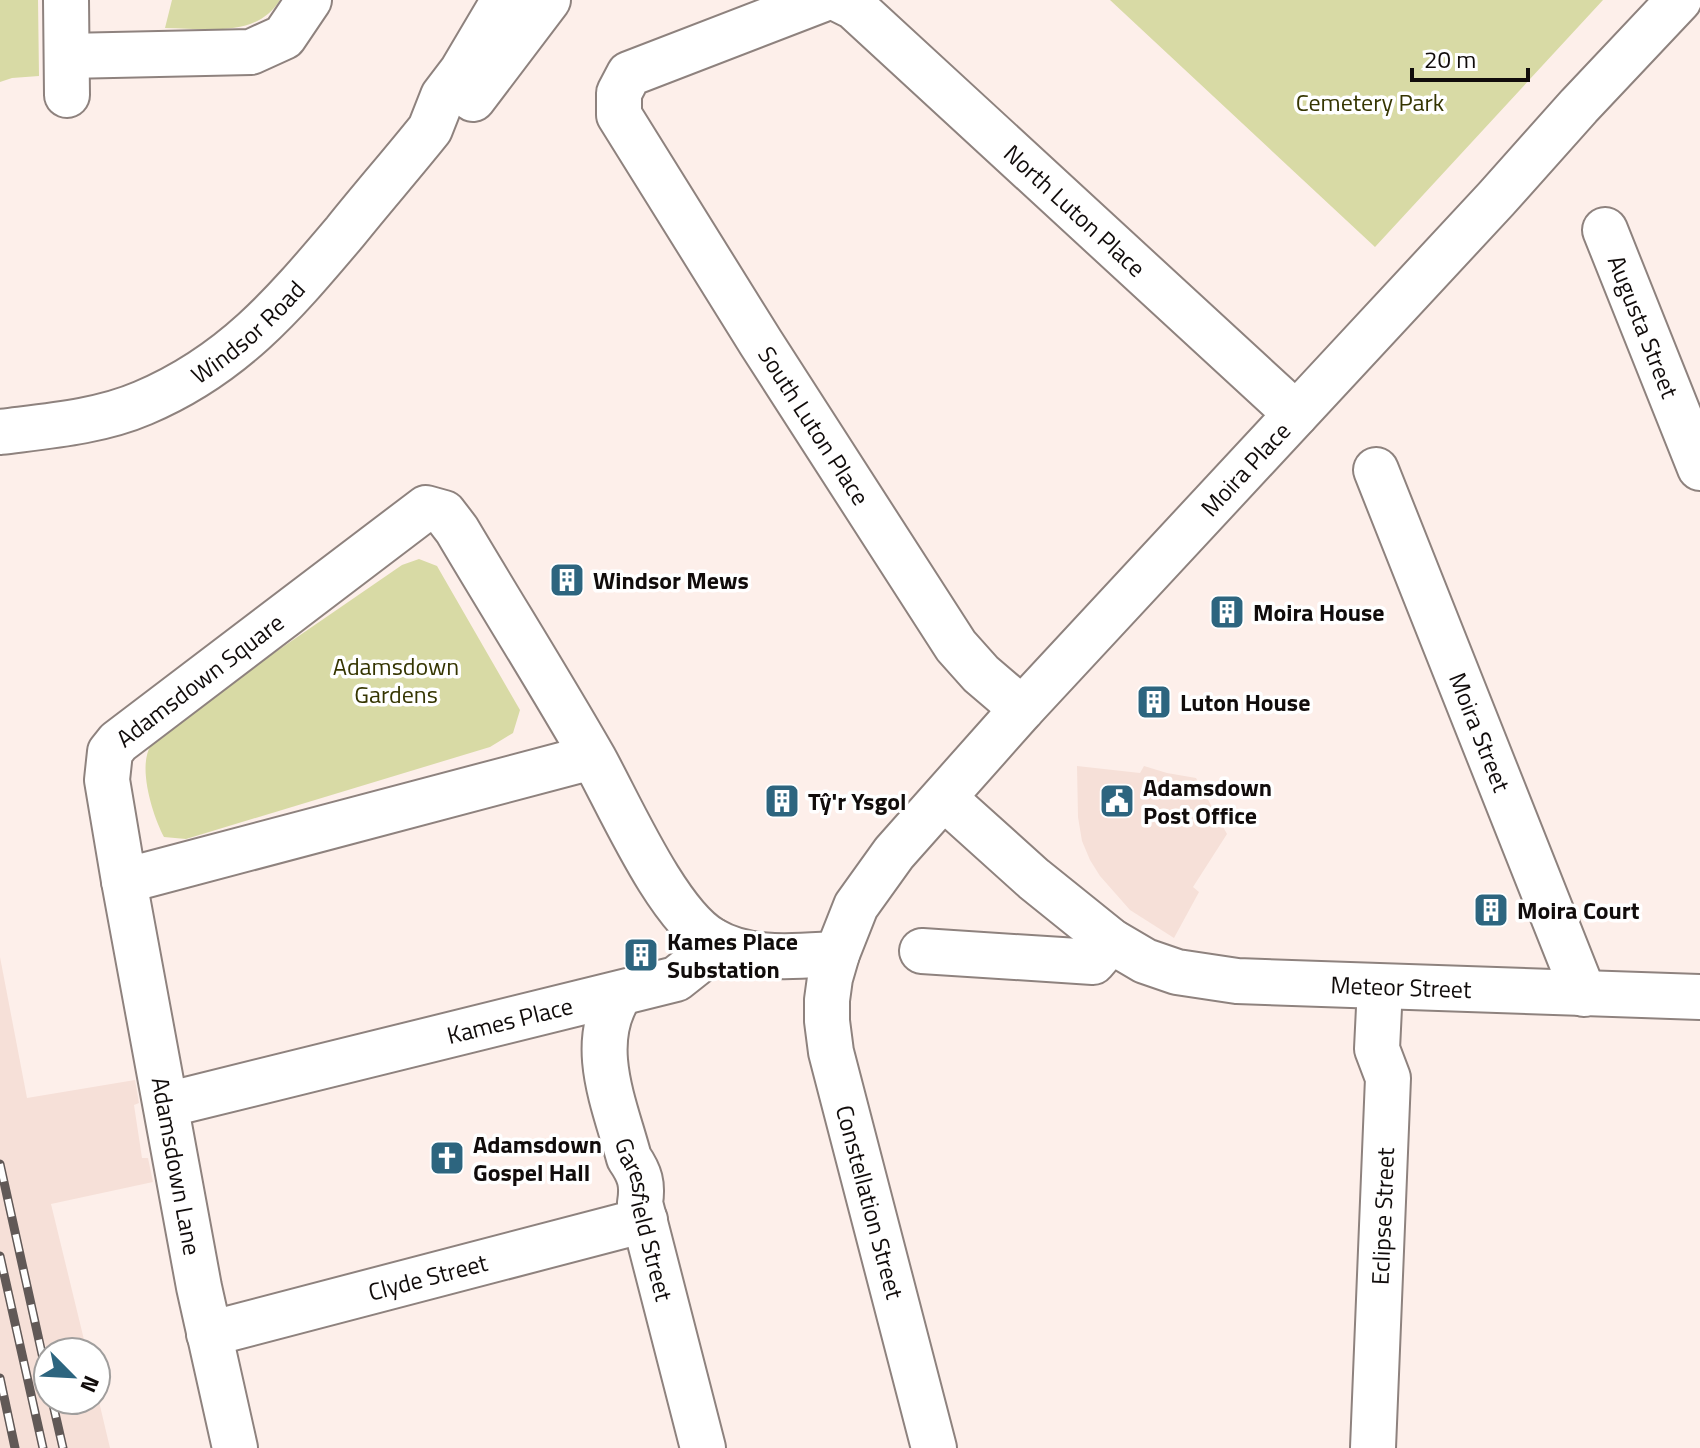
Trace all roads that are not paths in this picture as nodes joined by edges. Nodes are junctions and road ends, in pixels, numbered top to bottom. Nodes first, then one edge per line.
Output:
1 (66, 0) edge
2 (309, 0) edge
3 (504, 0) edge
4 (548, 0) edge
5 (1679, 0) edge
6 (839, 2) edge
7 (430, 129) junction
8 (1605, 230) dead end
9 (1296, 414) junction
10 (0, 432) edge
11 (1700, 468) edge
12 (1376, 470) dead end
13 (1022, 709) junction
14 (592, 757) junction
15 (944, 798) junction
16 (124, 881) junction
17 (712, 940) junction
18 (1111, 941) junction
19 (922, 951) dead end
20 (837, 954) junction
21 (1380, 987) junction
22 (620, 994) junction
23 (1584, 994) junction
24 (1700, 997) edge
25 (166, 1105) junction
26 (645, 1220) junction
27 (209, 1334) junction
28 (235, 1448) edge
29 (703, 1448) edge
30 (934, 1448) edge
31 (1373, 1448) edge

1 - 2 street
3 - 7 street, Windsor Road
4 - 7 street, Windsor Road
5 - 9 street, Moira Place
6 - 9 street, North Luton Place
6 - 13 street, South Luton Place
7 - 10 street, Windsor Road
8 - 11 street, Augusta Street
9 - 13 street, Moira Place
12 - 23 street, Moira Street
13 - 15 street, Moira Place
14 - 16 street
14 - 16 street, Adamsdown Square
14 - 17 street, Adamsdown Square
15 - 18 street, Meteor Street
15 - 20 street, Moira Place
16 - 25 street, Adamsdown Lane
17 - 20 street
17 - 22 street, Kames Place
18 - 19 street
18 - 21 street, Meteor Street
20 - 30 street, Constellation Street
21 - 23 street, Meteor Street
21 - 31 street, Eclipse Street
22 - 25 street, Kames Place
22 - 26 street, Garesfield Street
23 - 24 street, Meteor Street
25 - 27 street, Adamsdown Lane
26 - 27 street, Clyde Street
26 - 29 street, Garesfield Street
27 - 28 street, Adamsdown Lane

